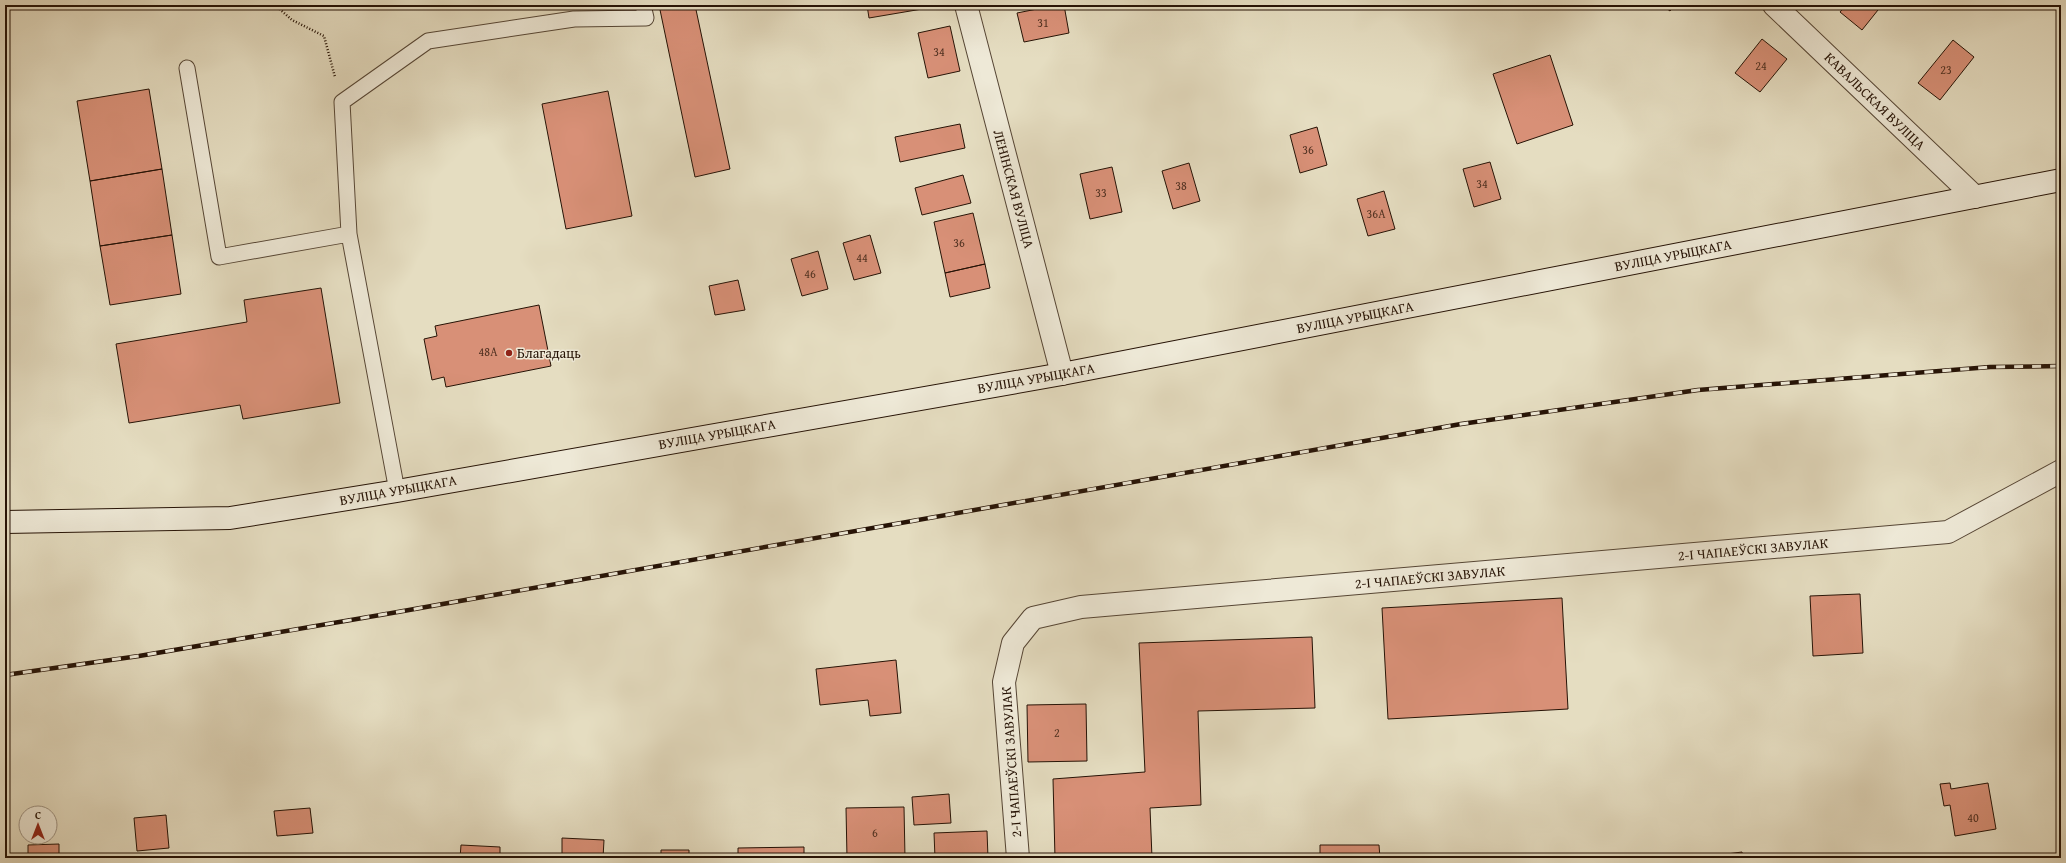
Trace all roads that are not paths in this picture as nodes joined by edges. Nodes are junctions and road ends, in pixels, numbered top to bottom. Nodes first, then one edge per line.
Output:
1 (644, 5) edge
2 (966, 5) edge
3 (1774, 5) edge
4 (187, 68) dead end
5 (2061, 180) edge
6 (1975, 197) junction
7 (349, 234) junction
8 (1062, 374) junction
9 (2061, 471) edge
10 (397, 491) junction
11 (5, 522) edge
12 (1018, 858) edge

1 - 7 lane
2 - 8 main road, ЛЕНІНСКАЯ ВУЛІЦА
3 - 6 main road, КАВАЛЬСКАЯ ВУЛІЦА
4 - 7 lane
5 - 6 main road, ВУЛІЦА УРЫЦКАГА
6 - 8 main road, ВУЛІЦА УРЫЦКАГА
7 - 10 lane
8 - 10 main road, ВУЛІЦА УРЫЦКАГА
9 - 12 main road, 2-І ЧАПАЕЎСКІ ЗАВУЛАК
10 - 11 main road, ВУЛІЦА УРЫЦКАГА

